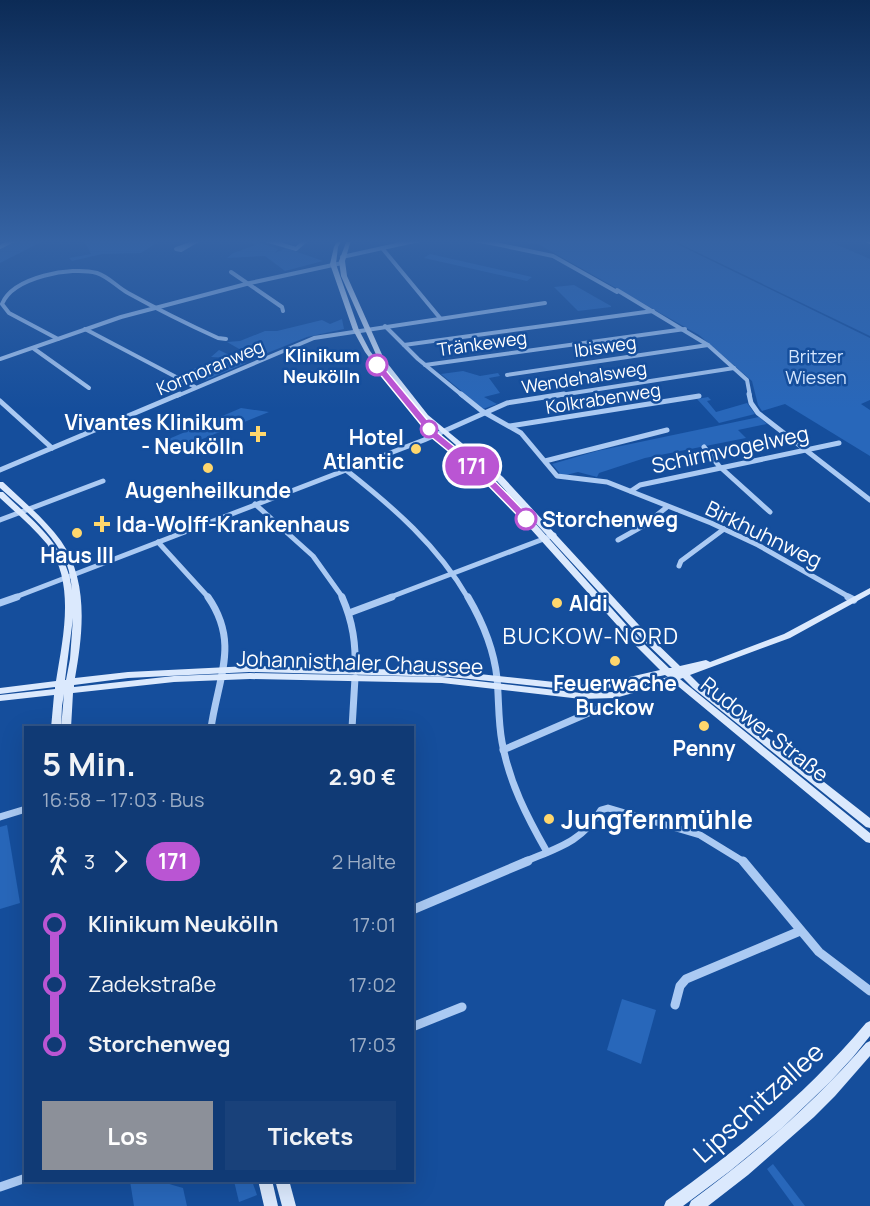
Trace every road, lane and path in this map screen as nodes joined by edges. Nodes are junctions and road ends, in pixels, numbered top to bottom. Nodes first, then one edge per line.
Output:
1 (6, 296) edge
2 (134, 296) edge
3 (200, 296) edge
4 (268, 296) edge
5 (345, 296) edge
6 (356, 296) edge
7 (422, 296) edge
8 (627, 296) edge
9 (544, 303) dead end
10 (156, 308) junction
11 (284, 311) dead end
12 (654, 311) junction
13 (440, 318) junction
14 (385, 326) junction
15 (368, 328) junction
16 (85, 329) junction
17 (685, 329) junction
18 (357, 330) junction
19 (58, 339) junction
20 (226, 339) dead end
21 (404, 345) junction
22 (708, 345) junction
23 (33, 348) junction
24 (0, 360) edge
25 (425, 365) junction
26 (734, 368) junction
27 (507, 375) dead end
28 (195, 387) junction
29 (89, 388) dead end
30 (699, 396) dead end
31 (0, 401) edge
32 (485, 413) junction
33 (510, 426) junction
34 (667, 430) dead end
35 (439, 434) junction
36 (839, 442) dead end
37 (704, 447) dead end
38 (52, 448) junction
39 (805, 450) junction
40 (545, 461) junction
41 (722, 468) junction
42 (0, 470) edge
43 (346, 470) junction
44 (103, 481) dead end
45 (0, 484) edge
46 (630, 491) junction
47 (0, 494) edge
48 (870, 500) edge
49 (255, 504) junction
50 (667, 507) junction
51 (28, 509) junction
52 (19, 512) junction
53 (770, 512) dead end
54 (0, 520) edge
55 (724, 529) junction
56 (554, 536) junction
57 (544, 538) junction
58 (618, 540) dead end
59 (158, 542) junction
60 (679, 566) dead end
61 (452, 573) junction
62 (75, 574) junction
63 (65, 578) junction
64 (870, 591) edge
65 (854, 600) junction
66 (0, 603) edge
67 (349, 612) junction
68 (647, 639) junction
69 (637, 642) junction
70 (223, 673) junction
71 (355, 674) junction
72 (676, 674) junction
73 (496, 681) junction
74 (70, 686) junction
75 (59, 688) junction
76 (0, 691) edge
77 (0, 698) edge
78 (600, 708) dead end
79 (56, 726) edge
80 (66, 726) edge
81 (211, 726) edge
82 (352, 726) edge
83 (503, 750) junction
84 (817, 780) junction
85 (808, 786) junction
86 (24, 810) edge
87 (0, 817) edge
88 (870, 824) edge
89 (870, 839) edge
90 (547, 852) junction
91 (414, 909) edge
92 (800, 931) junction
93 (870, 991) edge
94 (675, 1005) dead end
95 (462, 1006) dead end
96 (414, 1026) edge
97 (870, 1027) edge
98 (870, 1047) edge
99 (761, 1146) junction
100 (24, 1179) edge
101 (719, 1180) junction
102 (265, 1182) edge
103 (283, 1182) edge
104 (0, 1187) edge
105 (271, 1206) edge
106 (289, 1206) edge
107 (670, 1206) edge
108 (696, 1206) edge

1 - 19 street
2 - 10 street
3 - 10 street
4 - 11 street
5 - 18 main road, Rudower Straße
6 - 15 main road, Rudower Straße
7 - 13 street
8 - 12 street
9 - 13 street, Kormoranweg
10 - 16 street
10 - 20 street
12 - 17 street
12 - 21 street
13 - 14 street, Kormoranweg
14 - 15 street, Kormoranweg
14 - 21 street
15 - 18 street, Kormoranweg
15 - 35 main road, Rudower Straße
16 - 19 street
16 - 28 street
17 - 22 street
17 - 25 street, Tränkeweg
18 - 28 street, Kormoranweg
18 - 35 main road, Rudower Straße
19 - 23 street
21 - 25 street
22 - 26 street
22 - 27 street, Ibisweg
23 - 24 street
23 - 29 street
25 - 32 street
26 - 32 street, Wendehalsweg
26 - 39 street
28 - 38 street, Kormoranweg
30 - 33 street, Kolkrabenweg
31 - 38 street
32 - 33 street
32 - 35 street, Wendehalsweg
33 - 40 street
34 - 40 street
35 - 43 street, Wendehalsweg
35 - 56 main road, Rudower Straße
35 - 57 main road, Rudower Straße
36 - 39 street, Schirmvogelweg
37 - 41 street
38 - 42 street, Kormoranweg
39 - 41 street, Schirmvogelweg
39 - 48 street
40 - 46 street, Birkhuhnweg
41 - 46 street, Schirmvogelweg
41 - 53 street
43 - 49 street, Wendehalsweg
43 - 61 street
44 - 51 street
45 - 51 street
46 - 50 street, Birkhuhnweg
47 - 52 main road
49 - 59 street, Wendehalsweg
49 - 67 street
50 - 55 street, Birkhuhnweg
50 - 58 street
51 - 52 street
51 - 62 street
52 - 54 street
52 - 63 main road
55 - 60 street
55 - 65 street, Birkhuhnweg
56 - 57 street
56 - 68 main road, Rudower Straße
57 - 61 street
57 - 69 main road, Rudower Straße
59 - 62 street, Wendehalsweg
59 - 70 street
61 - 67 street
61 - 73 street
62 - 63 street, Wendehalsweg
62 - 74 main road
63 - 66 street, Wendehalsweg
63 - 75 main road
64 - 65 main road, Johannisthaler Chaussee
65 - 72 main road, Johannisthaler Chaussee
67 - 71 street
68 - 69 main road
68 - 72 main road, Rudower Straße
69 - 72 main road, Rudower Straße
70 - 71 main road, Johannisthaler Chaussee
70 - 74 main road, Johannisthaler Chaussee
70 - 81 street
71 - 73 main road, Johannisthaler Chaussee
71 - 82 street
72 - 73 main road, Johannisthaler Chaussee
72 - 84 main road, Rudower Straße
72 - 85 main road, Rudower Straße
73 - 83 street
74 - 75 main road, Johannisthaler Chaussee
74 - 80 main road
75 - 76 main road, Johannisthaler Chaussee
75 - 77 main road, Johannisthaler Chaussee
75 - 79 main road
78 - 83 street
83 - 90 street
84 - 85 main road
84 - 88 main road, Rudower Straße
85 - 89 main road, Rudower Straße
86 - 87 street
90 - 91 street
90 - 92 street
92 - 93 street
92 - 94 street
95 - 96 street
97 - 99 main road, Lipschitzallee
98 - 99 main road, Lipschitzallee
99 - 101 main road, Lipschitzallee
100 - 104 street
101 - 107 main road, Lipschitzallee
101 - 108 main road, Lipschitzallee
102 - 105 main road
103 - 106 main road

